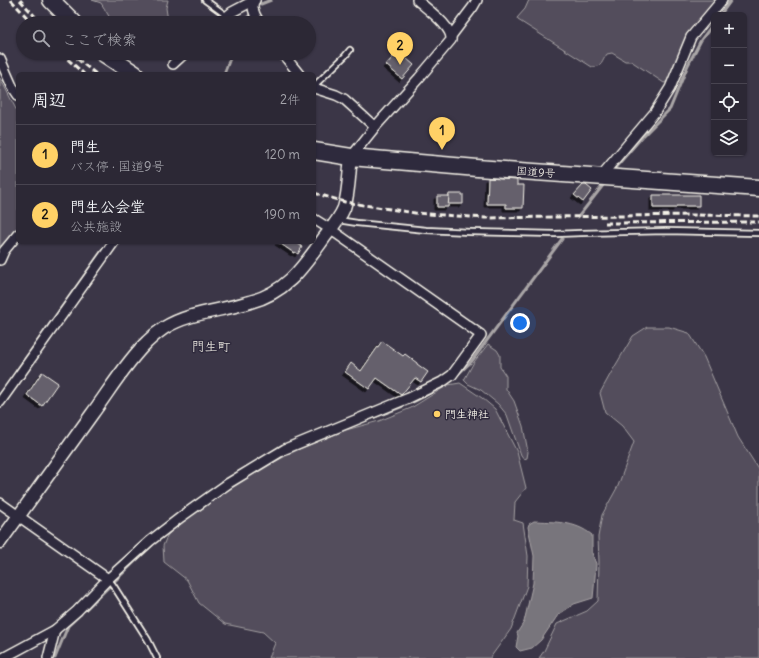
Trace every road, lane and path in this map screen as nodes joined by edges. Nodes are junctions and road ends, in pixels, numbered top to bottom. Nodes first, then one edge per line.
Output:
1 (51, 0) edge
2 (205, 0) edge
3 (255, 0) edge
4 (417, 0) edge
5 (477, 0) edge
6 (722, 0) edge
7 (67, 16) edge
8 (227, 16) joint
9 (256, 16) edge
10 (451, 36) junction
11 (350, 50) dead end
12 (0, 59) edge
13 (114, 60) edge
14 (177, 60) edge
15 (288, 60) edge
16 (173, 64) dead end
17 (132, 72) edge
18 (297, 72) edge
19 (316, 85) edge
20 (316, 88) edge
21 (16, 92) edge
22 (375, 126) junction
23 (316, 151) edge
24 (352, 157) junction
25 (601, 176) junction
26 (759, 188) edge
27 (316, 220) edge
28 (334, 224) junction
29 (759, 233) edge
30 (16, 236) edge
31 (113, 244) edge
32 (0, 260) edge
33 (0, 402) edge
34 (0, 503) edge
35 (19, 516) junction
36 (0, 542) edge
37 (110, 582) junction
38 (55, 630) junction
39 (3, 658) edge
40 (48, 658) edge
41 (157, 658) edge

1 - 7 highway
2 - 8 lane
3 - 8 street
3 - 9 street
4 - 10 street
5 - 10 street
6 - 25 street
10 - 22 street
11 - 19 lane
12 - 21 street
13 - 17 highway
14 - 16 street
15 - 18 street
20 - 22 street
22 - 24 street
23 - 24 highway, 国道9号
24 - 25 highway, 国道9号
24 - 28 street
25 - 26 highway, 国道9号
27 - 28 street
28 - 29 lane
28 - 35 street
28 - 37 street
30 - 32 street
31 - 33 street
34 - 35 street
35 - 36 street
35 - 37 street
37 - 38 street
37 - 41 lane
38 - 39 street
38 - 40 street

